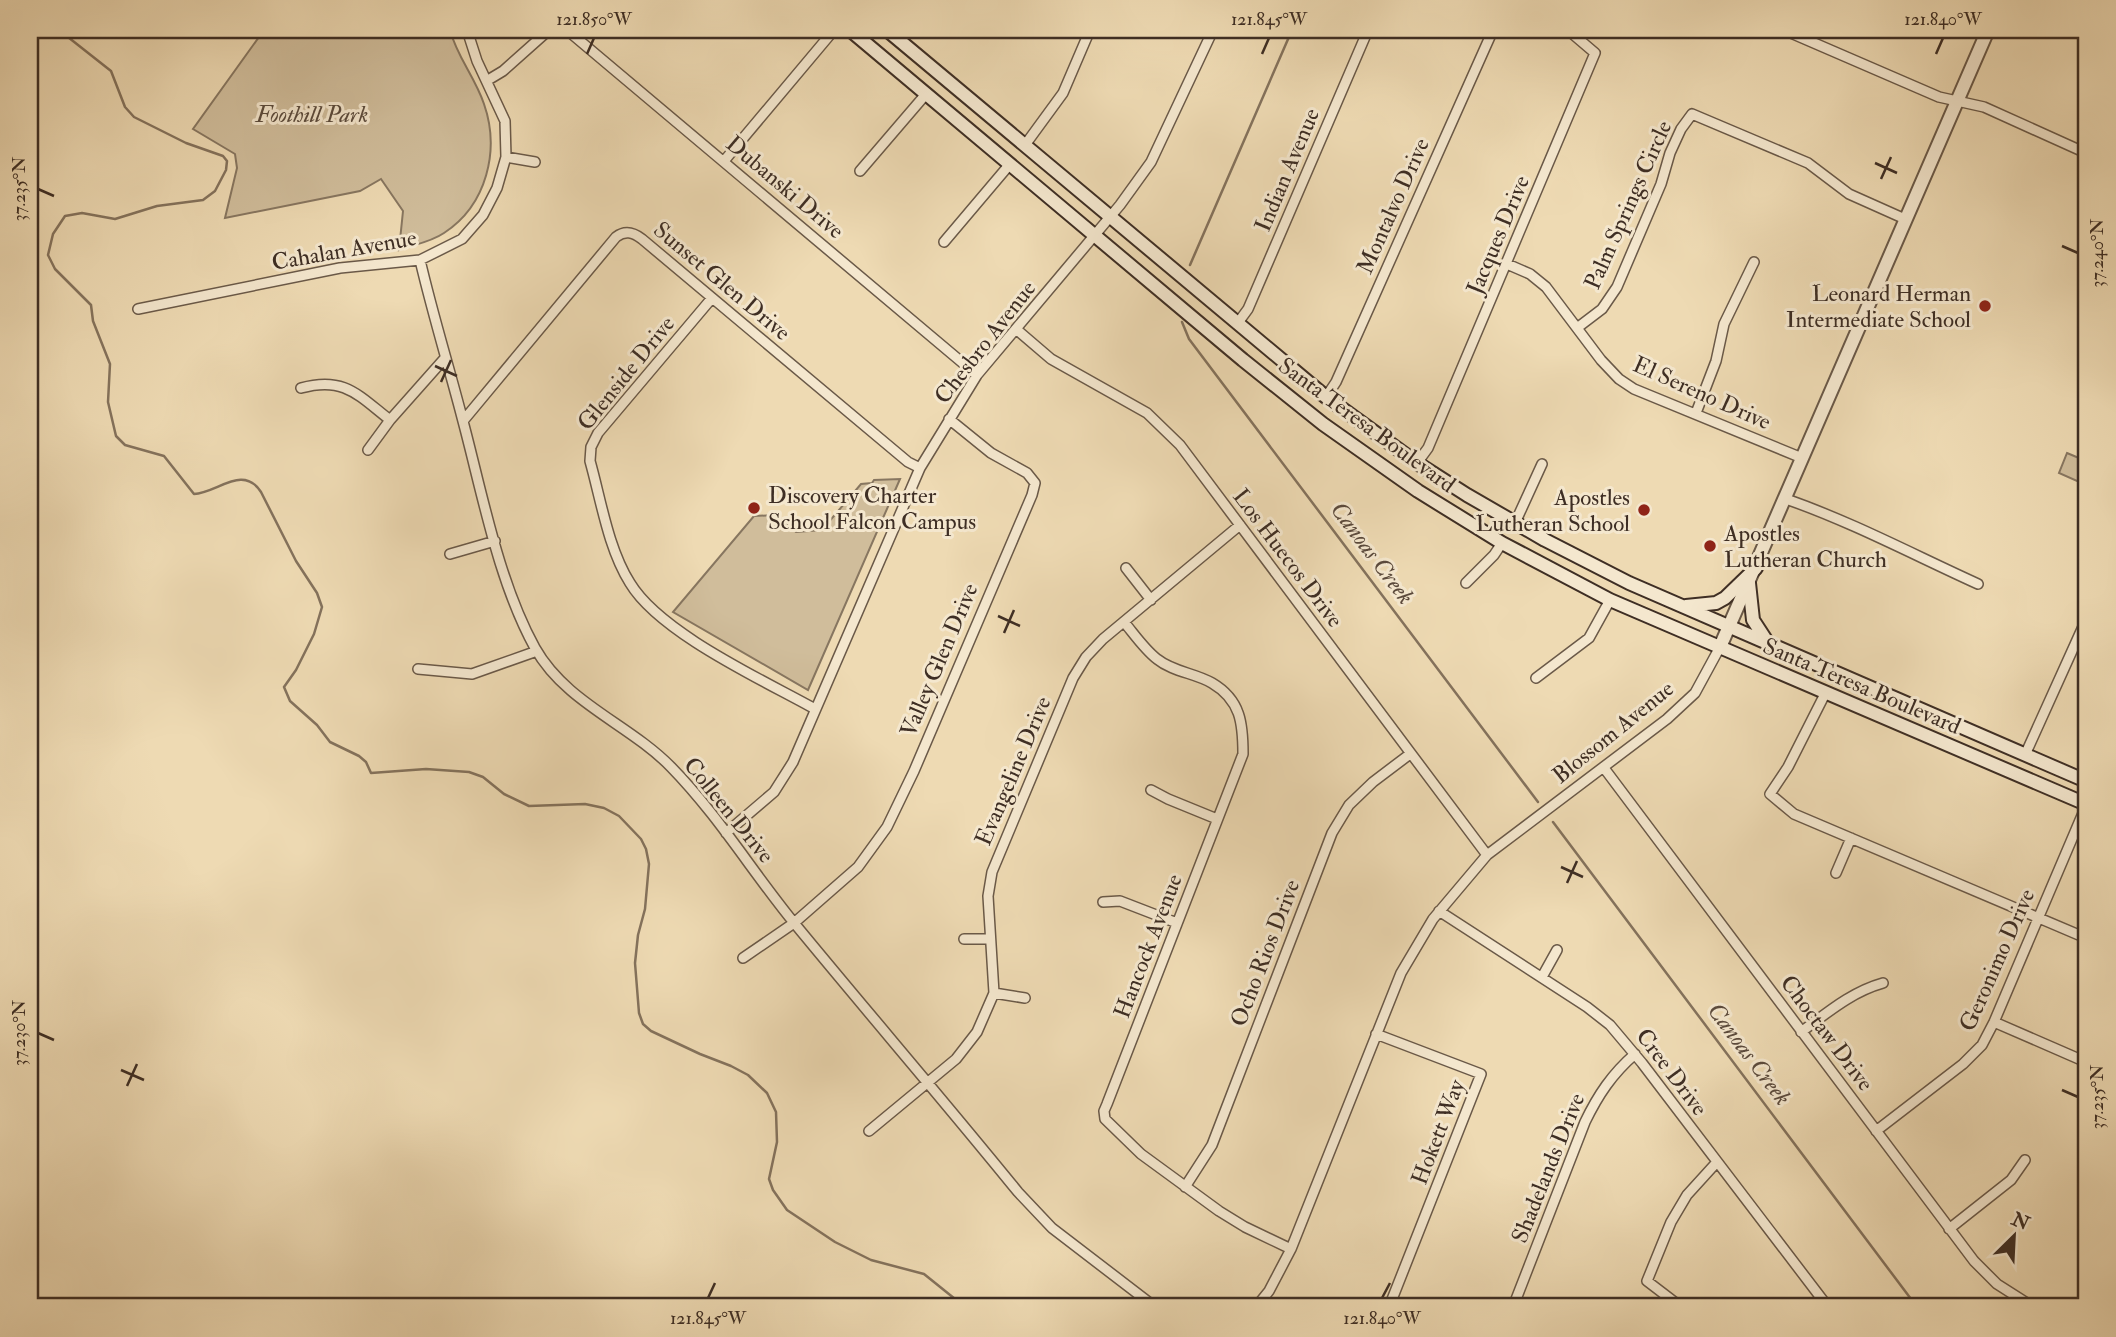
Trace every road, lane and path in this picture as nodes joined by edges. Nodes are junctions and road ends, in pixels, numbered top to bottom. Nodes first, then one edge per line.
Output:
1 (467, 30) edge
2 (549, 30) edge
3 (567, 30) edge
4 (834, 30) edge
5 (850, 30) edge
6 (887, 30) edge
7 (1090, 30) edge
8 (1213, 30) edge
9 (1368, 30) edge
10 (1493, 30) edge
11 (1568, 30) edge
12 (1784, 30) edge
13 (1987, 30) edge
14 (488, 80) junction
15 (926, 94) junction
16 (1957, 100) junction
17 (1025, 145) junction
18 (2086, 153) edge
19 (506, 158) junction
20 (724, 161) junction
21 (536, 162) dead end
22 (1010, 164) junction
23 (860, 171) dead end
24 (1110, 217) junction
25 (1905, 219) junction
26 (1095, 236) junction
27 (944, 242) dead end
28 (420, 260) junction
29 (1754, 262) dead end
30 (1507, 264) junction
31 (712, 298) junction
32 (138, 309) dead end
33 (1237, 324) junction
34 (1577, 328) junction
35 (1016, 329) junction
36 (445, 358) junction
37 (977, 375) junction
38 (301, 388) dead end
39 (1326, 397) junction
40 (1696, 413) junction
41 (949, 419) junction
42 (390, 420) junction
43 (463, 421) junction
44 (368, 450) dead end
45 (1802, 458) junction
46 (1417, 463) junction
47 (1542, 464) dead end
48 (920, 468) junction
49 (1786, 499) junction
50 (1515, 523) junction
51 (1240, 525) junction
52 (495, 541) junction
53 (1502, 543) junction
54 (450, 554) dead end
55 (1126, 568) dead end
56 (1756, 568) junction
57 (1466, 583) dead end
58 (1749, 583) junction
59 (1978, 584) dead end
60 (1151, 600) junction
61 (1609, 600) junction
62 (1682, 607) junction
63 (2086, 620) edge
64 (1124, 622) junction
65 (1729, 628) junction
66 (1771, 646) junction
67 (1720, 647) junction
68 (537, 651) junction
69 (418, 670) dead end
70 (1536, 678) dead end
71 (1826, 692) junction
72 (815, 709) junction
73 (1410, 754) junction
74 (2025, 755) junction
75 (1604, 768) junction
76 (2086, 781) edge
77 (1151, 790) dead end
78 (2086, 805) edge
79 (1217, 819) junction
80 (726, 833) junction
81 (1851, 838) junction
82 (1488, 855) junction
83 (1836, 873) dead end
84 (1103, 902) dead end
85 (1439, 911) junction
86 (2038, 917) junction
87 (794, 923) junction
88 (1177, 923) junction
89 (2086, 938) edge
90 (989, 939) junction
91 (964, 940) dead end
92 (1557, 950) dead end
93 (743, 958) dead end
94 (1542, 977) junction
95 (1882, 983) dead end
96 (994, 993) junction
97 (1025, 998) dead end
98 (1994, 1022) junction
99 (1801, 1032) junction
100 (1376, 1034) junction
101 (1635, 1054) junction
102 (2086, 1062) edge
103 (928, 1082) junction
104 (869, 1131) dead end
105 (1876, 1131) junction
106 (2025, 1160) dead end
107 (1717, 1162) junction
108 (1185, 1187) junction
109 (1949, 1229) junction
110 (1291, 1249) junction
111 (2028, 1306) edge
112 (1154, 1307) edge
113 (1256, 1307) edge
114 (1389, 1307) edge
115 (1513, 1307) edge
116 (1681, 1307) edge
117 (1828, 1307) edge

1 - 14 street, Cahalan Avenue
2 - 14 street
3 - 20 street, Dubanski Drive
4 - 20 street
5 - 15 main road, Santa Teresa Boulevard
6 - 17 main road, Santa Teresa Boulevard
7 - 17 street
8 - 24 street, Chesbro Avenue
9 - 33 street, Indian Avenue
10 - 39 street, Montalvo Drive
11 - 30 street, Jacques Drive
12 - 16 street
13 - 16 main road, Blossom Avenue
14 - 19 street, Cahalan Avenue
15 - 22 main road, Santa Teresa Boulevard
15 - 23 street
16 - 18 street
16 - 25 main road, Blossom Avenue
17 - 24 main road, Santa Teresa Boulevard
19 - 21 street
19 - 28 street, Cahalan Avenue
20 - 37 street, Dubanski Drive
22 - 26 main road, Santa Teresa Boulevard
22 - 27 street
24 - 26 street, Chesbro Avenue
24 - 33 main road, Santa Teresa Boulevard
25 - 34 street, Palm Springs Circle
25 - 45 main road, Blossom Avenue
26 - 35 street, Chesbro Avenue
26 - 53 main road, Santa Teresa Boulevard
28 - 32 street, Cahalan Avenue
28 - 36 street, Colleen Drive
29 - 40 street
30 - 34 street, El Sereno Drive
30 - 46 street, Jacques Drive
31 - 43 street, Sunset Glen Drive
31 - 48 street, Sunset Glen Drive
31 - 72 street, Glenside Drive
33 - 39 main road, Santa Teresa Boulevard
34 - 40 street, El Sereno Drive
35 - 37 street, Chesbro Avenue
35 - 51 street, Los Huecos Drive
36 - 42 street
36 - 43 street, Colleen Drive
37 - 41 street, Chesbro Avenue
38 - 42 street
39 - 46 main road, Santa Teresa Boulevard
40 - 45 street, El Sereno Drive
41 - 48 street, Chesbro Avenue
41 - 87 street, Valley Glen Drive
42 - 44 street
43 - 52 street, Colleen Drive
45 - 49 main road, Blossom Avenue
46 - 50 main road, Santa Teresa Boulevard
47 - 50 street
48 - 72 street, Chesbro Avenue
49 - 56 main road, Blossom Avenue
49 - 59 street
50 - 62 main road, Santa Teresa Boulevard
51 - 60 street, Evangeline Drive
51 - 73 street, Los Huecos Drive
52 - 54 street
52 - 68 street, Colleen Drive
53 - 57 street
53 - 61 main road, Santa Teresa Boulevard
55 - 60 street
56 - 58 main road, Blossom Avenue
56 - 62 main road
58 - 65 main road, Blossom Avenue
58 - 66 main road
60 - 64 street, Evangeline Drive
61 - 67 main road, Santa Teresa Boulevard
61 - 70 street
62 - 65 main road, Santa Teresa Boulevard
63 - 74 street
64 - 79 street, Hancock Avenue
64 - 90 street, Evangeline Drive
65 - 66 main road, Santa Teresa Boulevard
65 - 67 main road, Blossom Avenue
66 - 74 main road, Santa Teresa Boulevard
67 - 71 main road, Santa Teresa Boulevard
67 - 75 street, Blossom Avenue
68 - 69 street
68 - 80 street, Colleen Drive
71 - 78 main road, Santa Teresa Boulevard
71 - 81 street
72 - 80 street, Chesbro Avenue
73 - 82 street, Los Huecos Drive
73 - 108 street, Ocho Rios Drive
74 - 76 main road, Santa Teresa Boulevard
75 - 82 street, Blossom Avenue
75 - 99 street, Choctaw Drive
77 - 79 street
78 - 86 street, Geronimo Drive
79 - 88 street, Hancock Avenue
80 - 87 street, Colleen Drive
81 - 83 street
81 - 86 street
82 - 85 street, Blossom Avenue
84 - 88 street
85 - 94 street, Cree Drive
85 - 100 street, Blossom Avenue
86 - 89 street
86 - 98 street, Geronimo Drive
87 - 93 street
87 - 103 street, Colleen Drive
88 - 108 street, Hancock Avenue
90 - 91 street
90 - 96 street, Evangeline Drive
92 - 94 street
94 - 101 street, Cree Drive
95 - 99 street
96 - 97 street
96 - 103 street, Evangeline Drive
98 - 102 street
98 - 105 street, Geronimo Drive
99 - 105 street, Choctaw Drive
100 - 110 street, Blossom Avenue
100 - 114 street, Hokett Way
101 - 107 street, Cree Drive
101 - 115 street, Shadelands Drive
103 - 104 street, Evangeline Drive
103 - 112 street, Colleen Drive
105 - 109 street, Choctaw Drive
106 - 109 street
107 - 116 street
107 - 117 street, Cree Drive
108 - 110 street, Hancock Avenue
109 - 111 street, Choctaw Drive
110 - 113 street, Blossom Avenue

